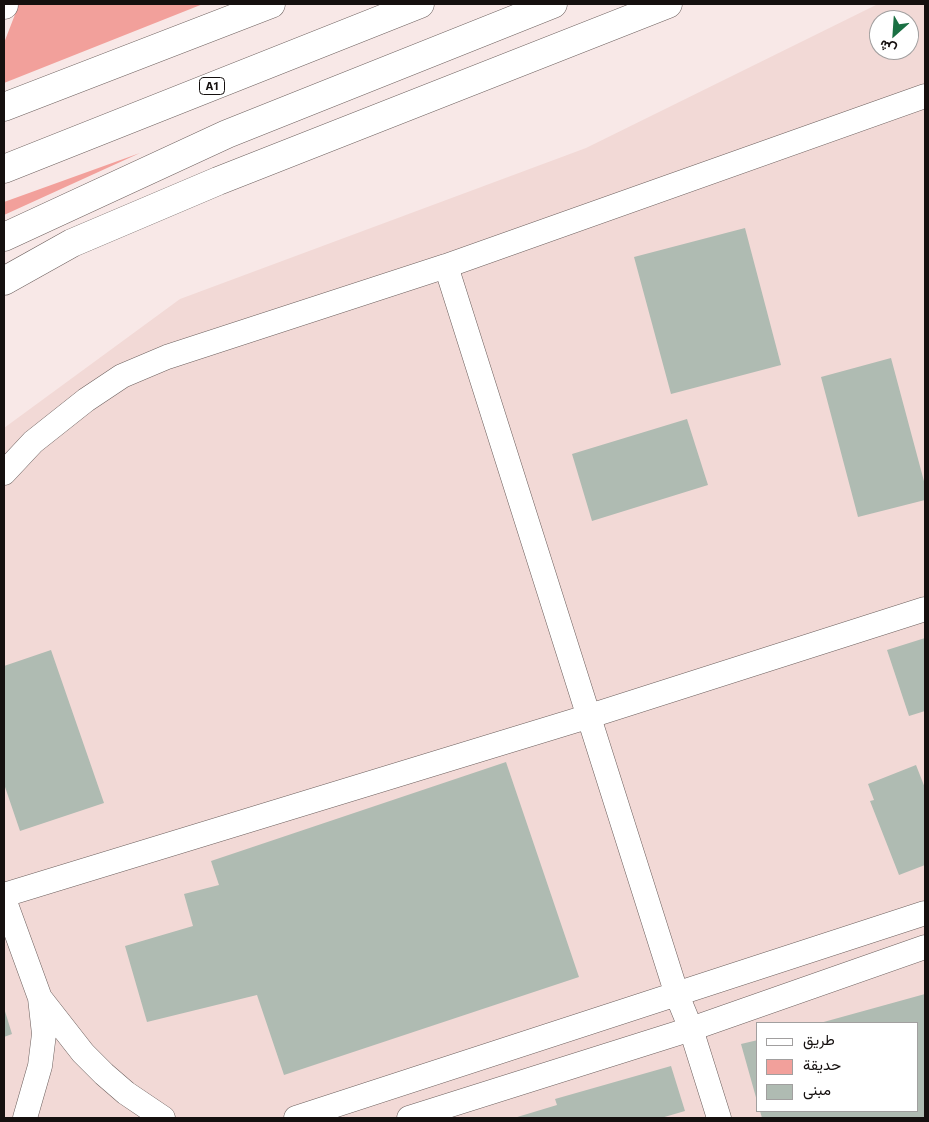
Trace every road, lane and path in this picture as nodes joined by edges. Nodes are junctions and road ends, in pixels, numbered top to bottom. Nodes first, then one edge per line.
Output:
1 (271, 4) edge
2 (420, 4) edge
3 (553, 4) edge
4 (668, 4) edge
5 (925, 96) edge
6 (4, 108) edge
7 (4, 169) edge
8 (4, 237) edge
9 (446, 266) junction
10 (4, 281) edge
11 (4, 473) edge
12 (925, 609) edge
13 (590, 716) junction
14 (4, 895) edge
15 (4, 899) edge
16 (925, 912) edge
17 (925, 947) edge
18 (677, 995) junction
19 (40, 998) junction
20 (691, 1029) junction
21 (25, 1118) edge
22 (162, 1118) edge
23 (296, 1118) edge
24 (409, 1118) edge
25 (719, 1118) edge

1 - 6 highway
2 - 7 highway, A1
3 - 8 highway
4 - 10 highway
5 - 9 lane
9 - 11 lane
9 - 13 lane
12 - 13 lane
13 - 14 lane
13 - 18 lane
15 - 19 lane
16 - 18 lane
17 - 20 lane
18 - 20 lane
18 - 23 lane
19 - 21 lane
19 - 22 lane
20 - 24 lane
20 - 25 lane

